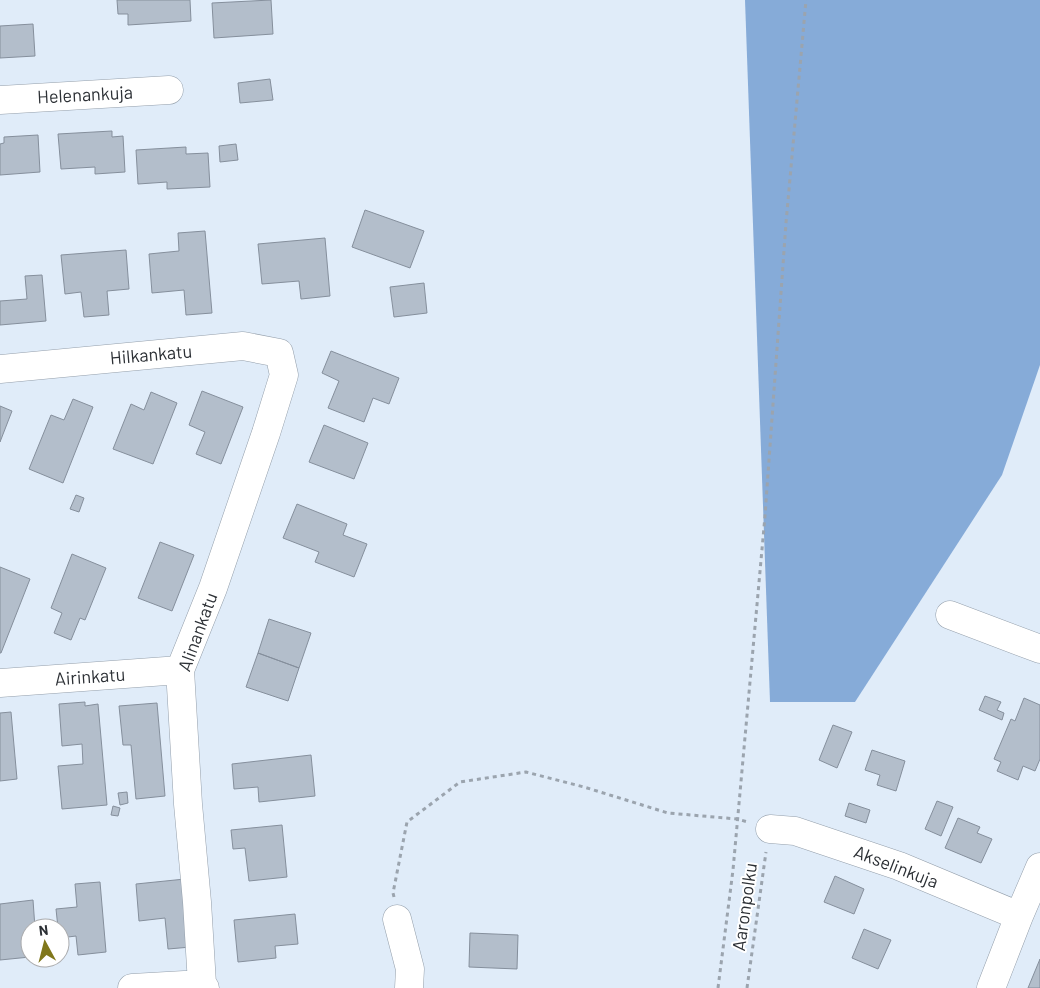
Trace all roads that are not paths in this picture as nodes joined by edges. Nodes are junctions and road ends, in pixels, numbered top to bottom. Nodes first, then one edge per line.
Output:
1 (169, 90) dead end
2 (0, 100) edge
3 (0, 369) edge
4 (284, 376) joint
5 (950, 615) dead end
6 (1040, 649) edge
7 (180, 670) junction
8 (0, 683) edge
9 (770, 829) road end
10 (1040, 867) edge
11 (1019, 916) junction
12 (397, 919) road end
13 (203, 986) edge
14 (132, 988) edge
15 (409, 988) edge
16 (991, 988) edge

1 - 2 street, Helenankuja
3 - 4 street, Hilkankatu
4 - 7 street, Alinankatu
5 - 6 street
7 - 8 street, Airinkatu
7 - 13 street, Alinankatu
9 - 11 street, Akselinkuja
10 - 11 street
11 - 16 street
12 - 15 street
13 - 14 street

